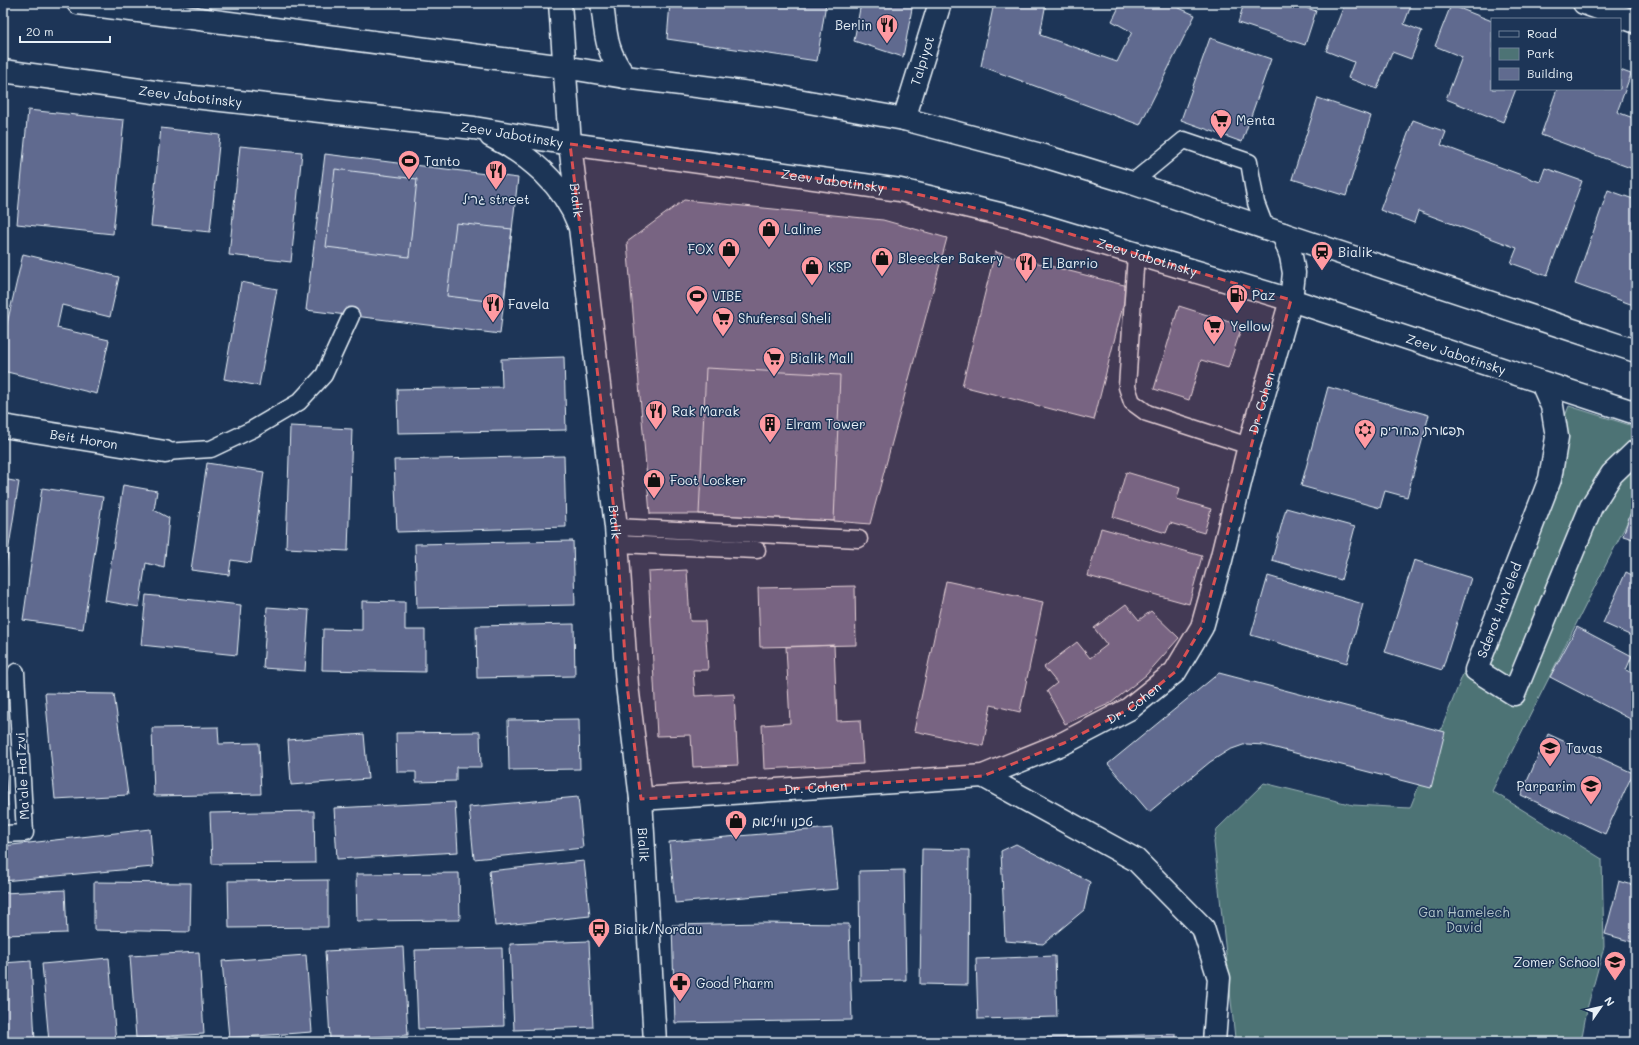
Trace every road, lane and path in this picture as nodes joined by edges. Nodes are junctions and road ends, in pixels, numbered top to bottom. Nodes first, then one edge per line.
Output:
1 (78, 3) edge
2 (560, 3) edge
3 (602, 3) edge
4 (940, 3) edge
5 (1584, 3) edge
6 (1636, 22) edge
7 (564, 67) junction
8 (3, 71) edge
9 (625, 77) junction
10 (904, 119) junction
11 (474, 128) junction
12 (570, 144) junction
13 (1132, 182) junction
14 (579, 225) junction
15 (1275, 232) junction
16 (1136, 254) junction
17 (1291, 300) junction
18 (351, 316) dead end
19 (1636, 351) edge
20 (1542, 383) junction
21 (1636, 414) edge
22 (3, 426) edge
23 (1249, 446) junction
24 (1636, 451) edge
25 (165, 452) joint
26 (617, 536) junction
27 (859, 539) dead end
28 (757, 550) dead end
29 (16, 672) dead end
30 (982, 776) junction
31 (641, 799) junction
32 (3, 834) edge
33 (655, 1042) edge
34 (1214, 1042) edge

1 - 7 street
2 - 7 street, Bialik
3 - 9 street
4 - 10 street, Talpiyot
5 - 6 street
7 - 9 street
7 - 12 street, Bialik
8 - 11 street, Zeev Jabotinsky
9 - 10 street
10 - 13 street
11 - 12 street, Zeev Jabotinsky
11 - 14 street
12 - 14 street, Bialik
12 - 16 street, Zeev Jabotinsky
13 - 15 street
13 - 15 lane
14 - 26 street, Bialik
15 - 17 street, Dr. Cohen
15 - 19 street
16 - 17 street, Zeev Jabotinsky
16 - 23 lane
17 - 20 street, Zeev Jabotinsky
17 - 23 street, Dr. Cohen
18 - 25 lane
20 - 21 street, Zeev Jabotinsky
20 - 24 street, Sderot HaYeled
22 - 25 street, Beit Horon
23 - 30 street, Dr. Cohen
26 - 27 lane
26 - 28 lane
26 - 31 street, Bialik
29 - 32 lane, Ma'ale HaTzvi
30 - 31 street, Dr. Cohen
30 - 34 street
31 - 33 street, Bialik

